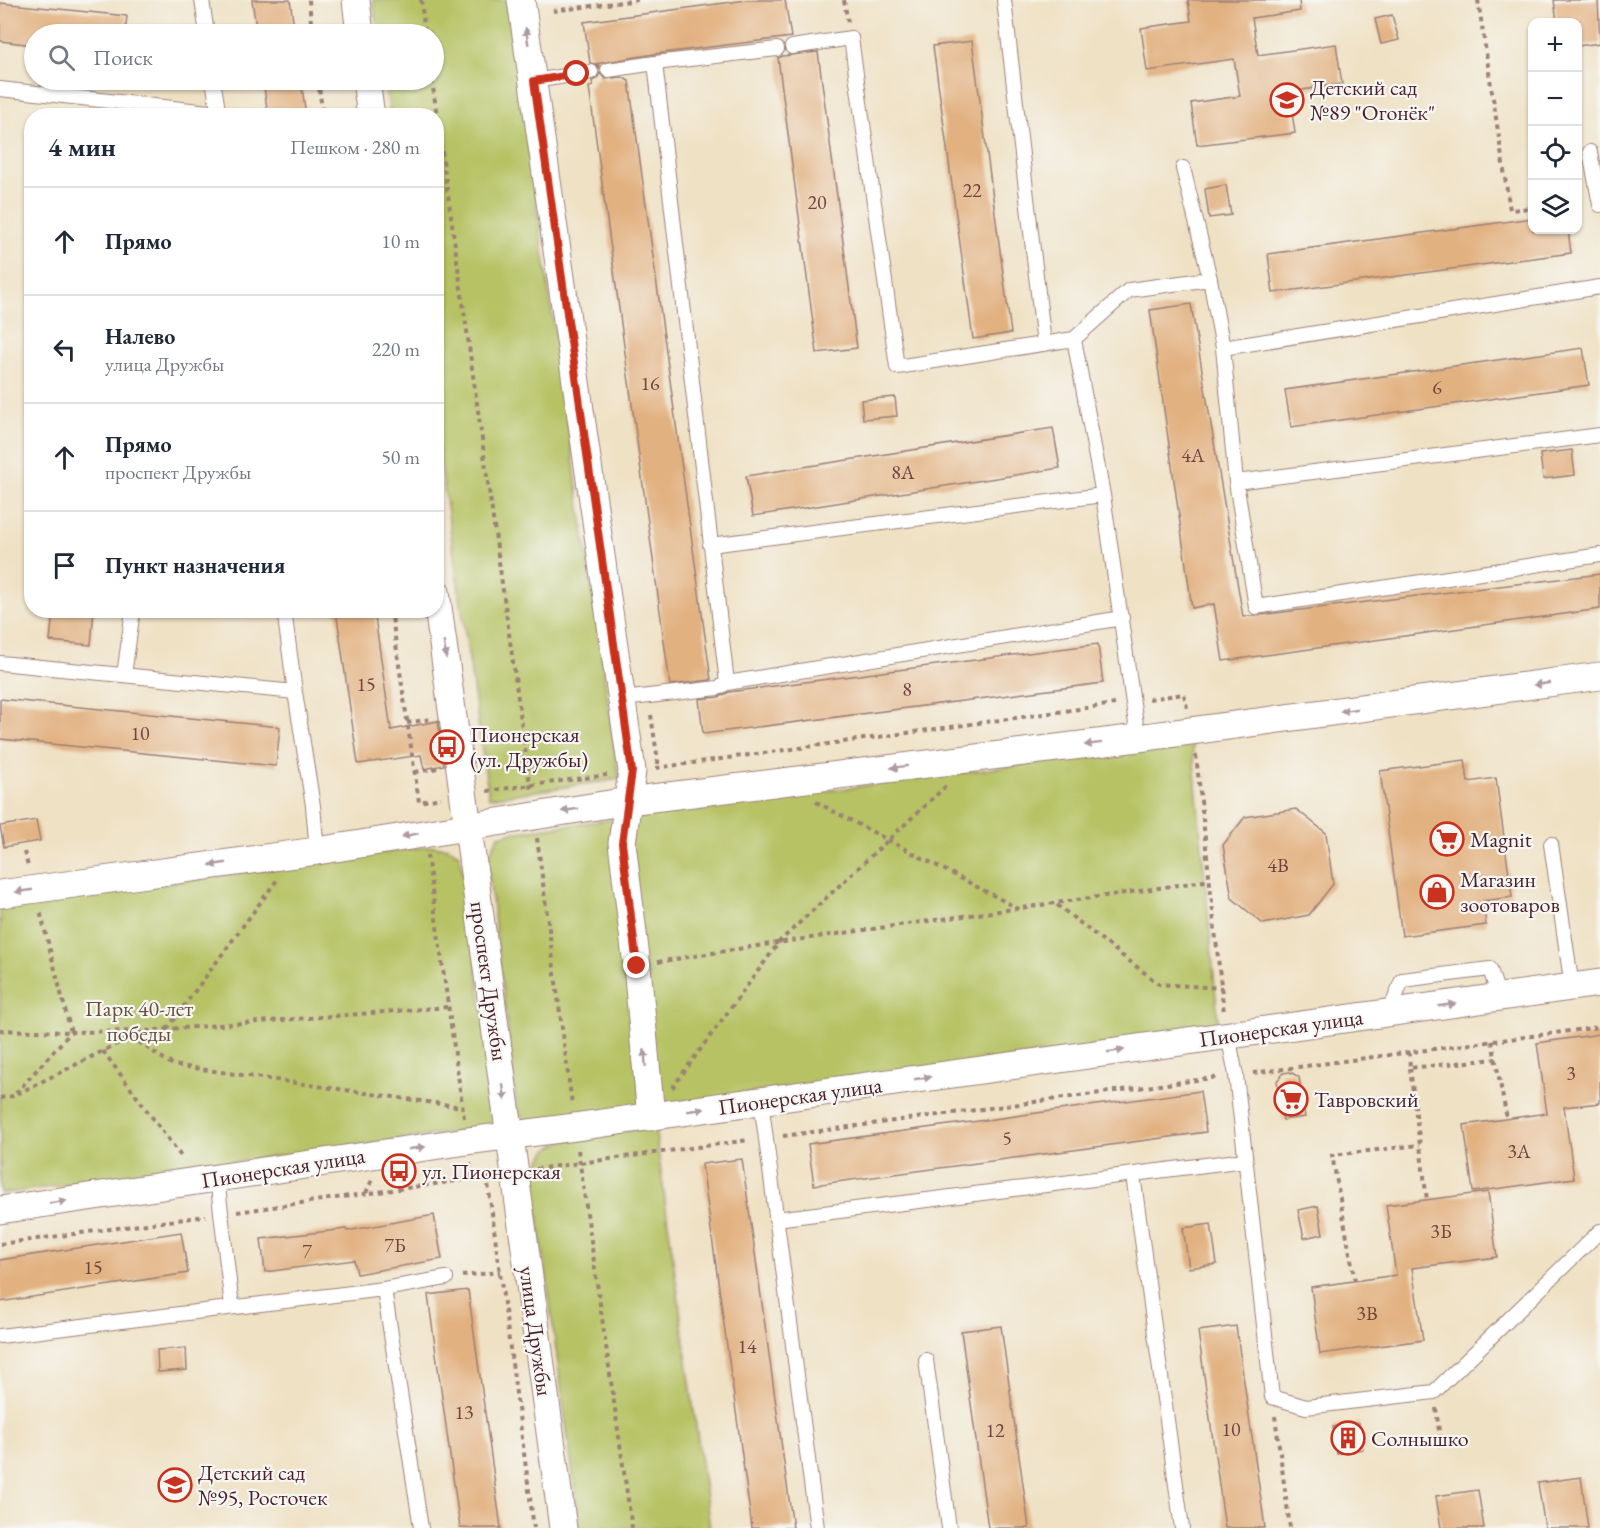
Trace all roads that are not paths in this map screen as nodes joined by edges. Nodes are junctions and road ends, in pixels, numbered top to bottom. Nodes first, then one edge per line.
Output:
1 (202, 0) edge
2 (356, 0) edge
3 (521, 0) edge
4 (1004, 0) edge
5 (206, 24) edge
6 (359, 24) edge
7 (792, 47) dead end
8 (777, 49) dead end
9 (655, 63) junction
10 (608, 70) dead end
11 (591, 72) dead end
12 (534, 81) junction
13 (0, 89) edge
14 (215, 90) edge
15 (367, 90) edge
16 (166, 108) edge
17 (218, 108) edge
18 (370, 108) edge
19 (1590, 152) dead end
20 (1183, 168) dead end
21 (1600, 205) edge
22 (1210, 279) junction
23 (1600, 287) edge
24 (1074, 339) junction
25 (1044, 344) junction
26 (1223, 348) junction
27 (1600, 435) edge
28 (1236, 482) junction
29 (1103, 495) junction
30 (710, 545) junction
31 (1600, 555) edge
32 (132, 618) edge
33 (285, 618) edge
34 (440, 618) edge
35 (1122, 618) junction
36 (0, 663) edge
37 (124, 675) junction
38 (1600, 676) edge
39 (727, 683) junction
40 (296, 692) junction
41 (623, 699) junction
42 (1138, 738) junction
43 (628, 801) junction
44 (468, 826) junction
45 (1551, 844) dead end
46 (307, 852) junction
47 (0, 894) edge
48 (1600, 983) edge
49 (1572, 987) junction
50 (1226, 1025) junction
51 (761, 1101) junction
52 (651, 1117) junction
53 (509, 1135) junction
54 (1245, 1160) junction
55 (1133, 1175) junction
56 (208, 1180) junction
57 (0, 1210) edge
58 (776, 1219) junction
59 (1600, 1231) edge
60 (446, 1278) road end
61 (384, 1289) junction
62 (232, 1307) junction
63 (0, 1336) edge
64 (926, 1360) dead end
65 (421, 1528) edge
66 (563, 1528) edge
67 (817, 1528) edge
68 (949, 1528) edge
69 (1182, 1528) edge

1 - 5 lane
2 - 6 street
12 -> 3 street
4 - 25 lane
7 - 25 lane
8 - 9 lane
9 - 10 lane
9 - 30 lane
11 - 12 lane
12 - 41 street
13 - 16 lane
14 - 17 lane
15 - 18 street
19 - 21 lane
20 - 22 lane
22 - 24 lane
22 - 26 lane
23 - 26 lane
24 - 25 lane
24 - 29 lane
26 - 28 lane
27 - 28 lane
28 - 31 lane
29 - 30 lane
29 - 35 lane
30 - 39 lane
32 - 37 lane
33 - 40 lane
34 -> 44 street
35 - 39 lane
35 - 42 lane
36 - 37 lane
37 - 40 lane
38 -> 42 street
39 - 41 lane
40 - 46 lane
41 - 43 street
42 -> 43 street
43 -> 44 street
52 -> 43 street
44 -> 46 street
44 -> 53 street, проспект Дружбы
45 - 49 lane
46 -> 47 street
48 - 49 street, Пионерская улица
50 -> 49 street, Пионерская улица
51 -> 50 street, Пионерская улица
50 - 54 lane
52 -> 51 street, Пионерская улица
51 - 58 lane
52 - 53 street, Пионерская улица
56 -> 53 street, Пионерская улица
53 - 66 street, улица Дружбы
54 - 55 lane
54 - 59 lane
55 - 58 lane
55 - 69 lane
57 -> 56 street, Пионерская улица
56 - 62 lane
58 - 67 lane
60 - 61 lane
61 - 62 lane
61 - 65 lane
62 - 63 lane
64 - 68 lane

